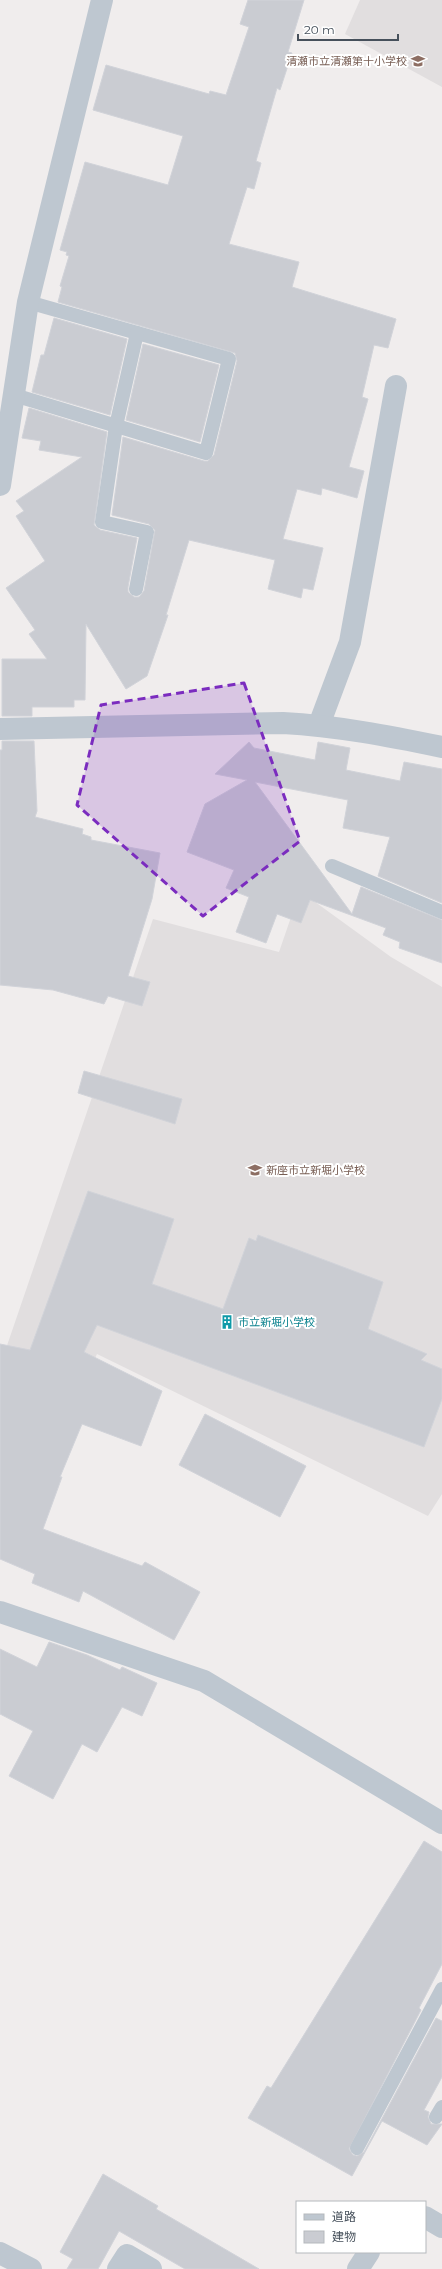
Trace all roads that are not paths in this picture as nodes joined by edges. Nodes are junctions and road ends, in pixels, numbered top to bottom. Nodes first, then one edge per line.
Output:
1 (102, 0) edge
2 (28, 302) junction
3 (137, 333) junction
4 (396, 386) dead end
5 (14, 395) junction
6 (116, 426) junction
7 (0, 485) edge
8 (136, 589) dead end
9 (319, 725) junction
10 (0, 729) edge
11 (442, 747) edge
12 (332, 866) dead end
13 (442, 912) edge
14 (0, 1612) edge
15 (442, 1823) edge
16 (442, 1990) edge
17 (357, 2148) dead end
18 (426, 2218) edge
19 (442, 2227) edge
20 (0, 2252) edge
21 (368, 2253) edge
22 (31, 2269) edge
23 (118, 2269) edge
24 (151, 2269) edge
25 (358, 2269) edge

1 - 2 street
2 - 3 lane
2 - 5 street
3 - 6 lane
3 - 6 lane
4 - 9 street
5 - 6 lane
5 - 7 street
6 - 8 lane
9 - 10 street
9 - 11 street
12 - 13 lane
14 - 15 street
16 - 17 lane
18 - 19 street
20 - 22 street
21 - 25 street
23 - 24 street

